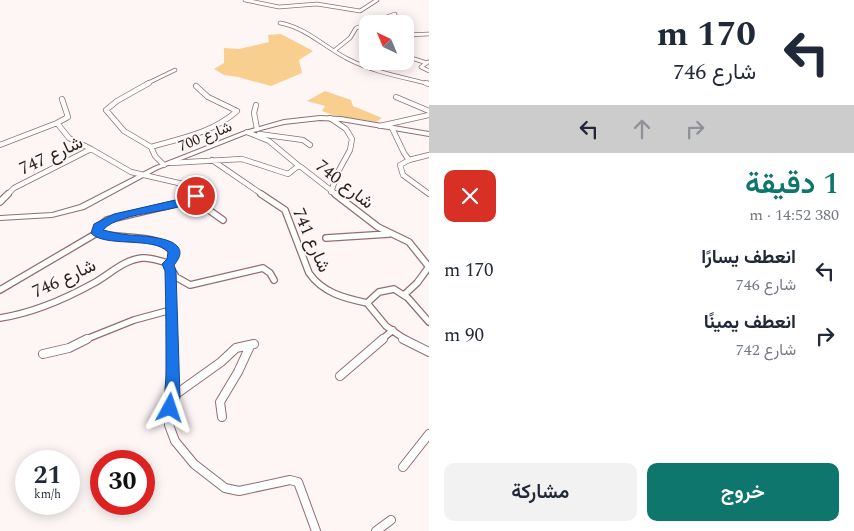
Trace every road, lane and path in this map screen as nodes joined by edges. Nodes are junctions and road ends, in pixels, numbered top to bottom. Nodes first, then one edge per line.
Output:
1 (245, 0) edge
2 (377, 0) edge
3 (371, 1) edge
4 (395, 14) dead end
5 (280, 23) dead end
6 (414, 34) edge
7 (429, 34) edge
8 (335, 50) junction
9 (414, 58) edge
10 (428, 62) edge
11 (175, 70) dead end
12 (429, 71) edge
13 (429, 84) edge
14 (196, 86) dead end
15 (396, 97) dead end
16 (62, 99) dead end
17 (256, 105) dead end
18 (429, 111) edge
19 (429, 115) edge
20 (330, 118) junction
21 (57, 123) junction
22 (380, 126) junction
23 (392, 128) junction
24 (256, 131) junction
25 (429, 134) edge
26 (0, 145) edge
27 (310, 145) dead end
28 (151, 147) junction
29 (91, 149) junction
30 (429, 155) edge
31 (212, 160) junction
32 (409, 160) junction
33 (167, 164) junction
34 (299, 166) junction
35 (144, 175) junction
36 (331, 192) junction
37 (429, 194) edge
38 (192, 198) junction
39 (0, 202) edge
40 (0, 218) edge
41 (223, 220) dead end
42 (97, 233) junction
43 (389, 234) junction
44 (326, 238) dead end
45 (169, 267) junction
46 (429, 267) edge
47 (274, 280) dead end
48 (0, 290) edge
49 (404, 295) junction
50 (367, 304) junction
51 (171, 310) junction
52 (0, 318) edge
53 (429, 322) edge
54 (393, 330) junction
55 (429, 352) edge
56 (43, 354) dead end
57 (340, 376) dead end
58 (172, 397) junction
59 (222, 416) dead end
60 (429, 434) edge
61 (403, 467) dead end
62 (391, 520) dead end
63 (316, 531) edge
64 (376, 531) edge

1 - 3 street
2 - 3 street
4 - 8 street
5 - 8 street
6 - 7 street
8 - 13 street
9 - 10 street
10 - 12 street
11 - 28 street
14 - 28 street
15 - 18 street
16 - 21 street
17 - 24 street
19 - 22 street
20 - 22 main road, شارع 700
20 - 24 main road, شارع 700
20 - 36 street
21 - 26 street
21 - 29 street
22 - 23 main road, شارع 700
23 - 25 main road, شارع 700
23 - 32 street
24 - 27 street
24 - 33 main road, شارع 700
24 - 34 street
28 - 33 street
29 - 35 street, شارع 747
29 - 39 street, شارع 747
30 - 32 street
31 - 33 street, شارع 740
31 - 34 street, شارع 740
31 - 50 street, شارع 741
32 - 37 street
33 - 35 main road, شارع 700
34 - 36 street, شارع 740
35 - 38 street, شارع 747
35 - 40 main road, شارع 700
36 - 43 street, شارع 740
38 - 41 street
38 - 42 street
42 - 45 street, شارع 746
42 - 48 street
43 - 44 street
43 - 46 street, شارع 740
45 - 47 street
45 - 51 street
45 - 52 street, شارع 746
46 - 49 street
49 - 50 street
49 - 53 street
50 - 54 street
51 - 56 street
51 - 58 street
54 - 55 street
54 - 57 street
58 - 59 street
58 - 63 street
60 - 61 street
62 - 64 street

